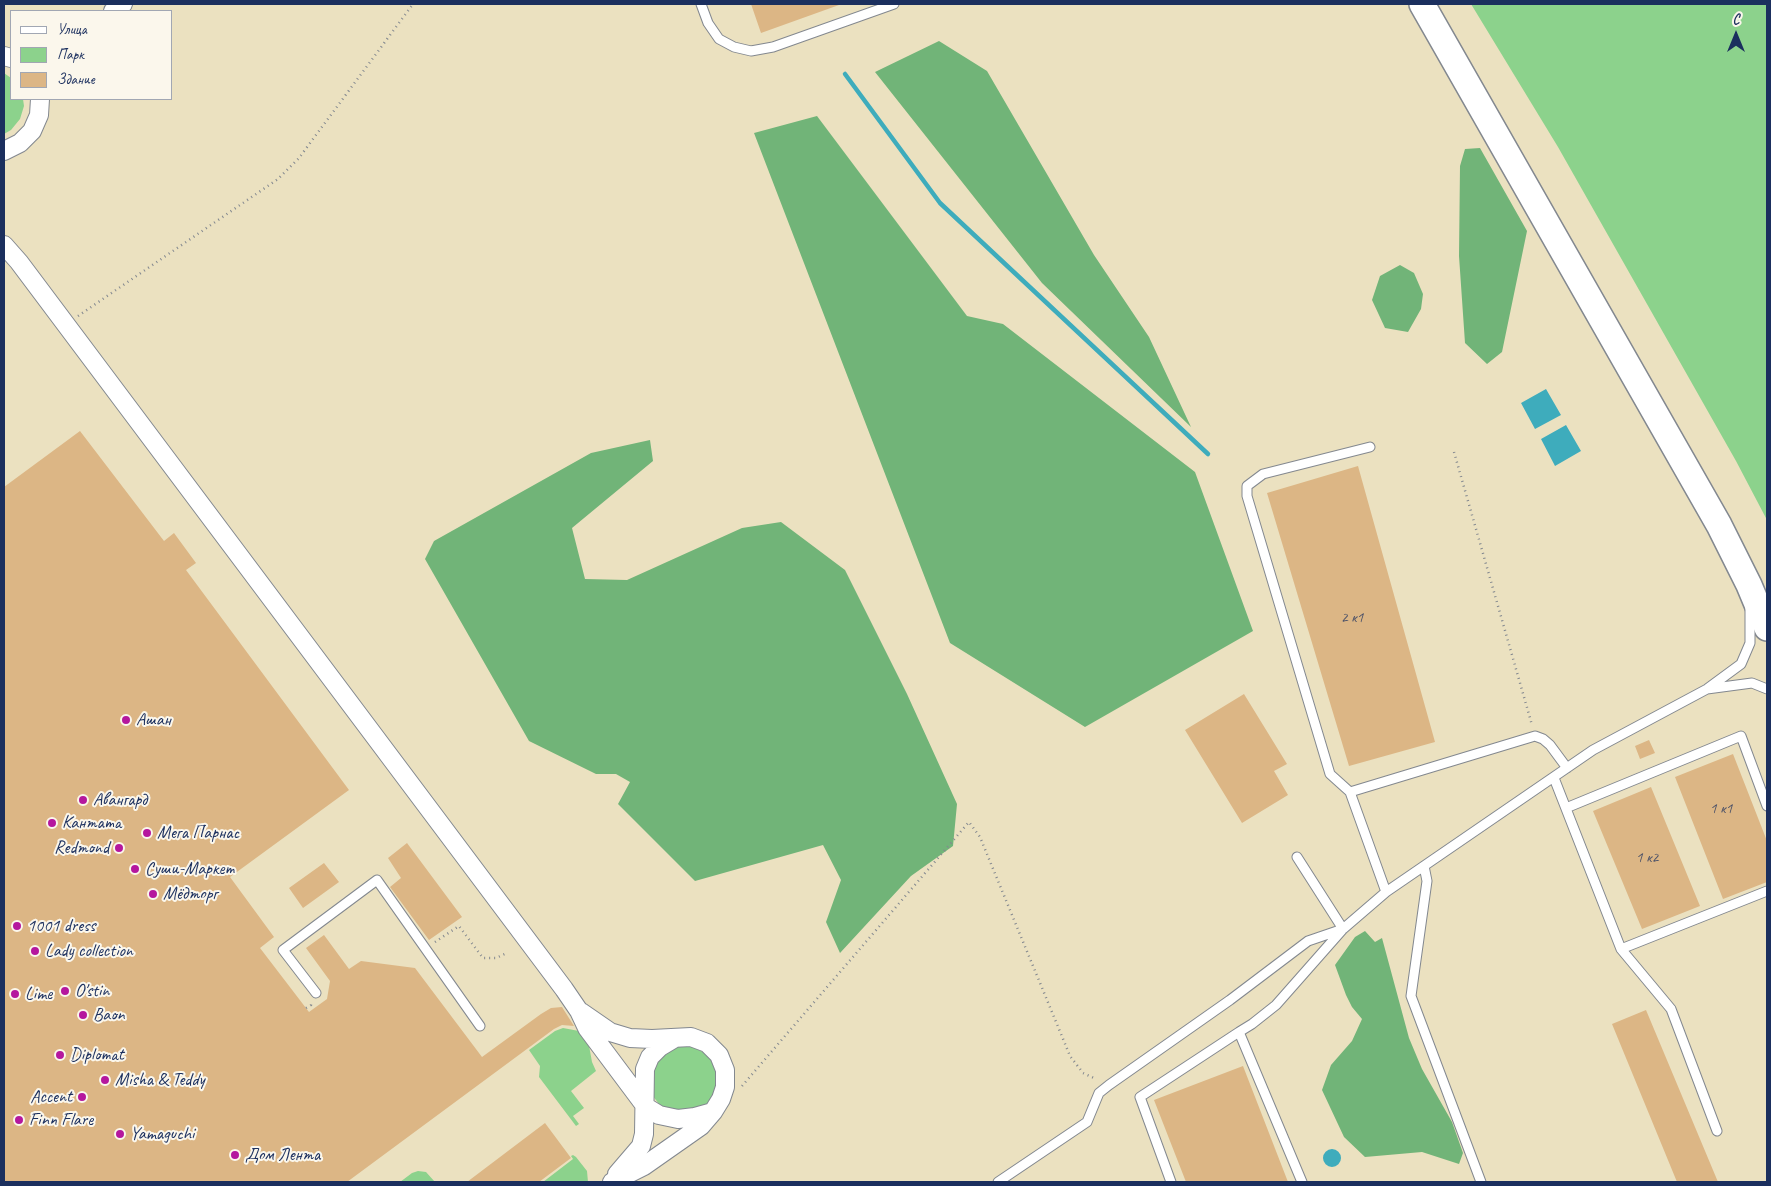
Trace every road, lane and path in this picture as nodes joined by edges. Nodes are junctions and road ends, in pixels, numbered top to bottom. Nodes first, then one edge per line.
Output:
1 (413, 4) edge
2 (701, 4) edge
3 (894, 4) edge
4 (1422, 4) edge
5 (40, 100) edge
6 (4, 152) edge
7 (4, 233) edge
8 (4, 245) edge
9 (19, 262) junction
10 (66, 325) junction
11 (1370, 447) dead end
12 (1454, 452) dead end
13 (1749, 585) junction
14 (1767, 628) edge
15 (1707, 689) junction
16 (1767, 689) edge
17 (1536, 736) junction
18 (1567, 768) junction
19 (1554, 778) junction
20 (1350, 792) junction
21 (1767, 806) edge
22 (1566, 808) junction
23 (1297, 857) dead end
24 (1424, 866) junction
25 (1767, 891) edge
26 (1386, 892) junction
27 (1344, 929) junction
28 (426, 948) junction
29 (1621, 949) junction
30 (507, 953) dead end
31 (316, 993) dead end
32 (579, 1010) junction
33 (480, 1026) dead end
34 (1239, 1032) junction
35 (676, 1038) junction
36 (1109, 1085) junction
37 (717, 1106) junction
38 (646, 1107) junction
39 (1717, 1131) dead end
40 (611, 1182) edge
41 (998, 1182) edge
42 (1171, 1182) edge
43 (1302, 1182) edge
44 (1481, 1182) edge

1 - 10 path
2 - 3 lane
4 - 13 main road
5 - 6 street
7 - 9 street
8 - 9 street
9 - 10 street
10 - 32 street
11 - 20 lane
12 - 17 path
13 - 14 main road
13 - 15 lane
15 - 16 lane
15 - 18 lane
17 - 18 lane
17 - 20 lane
18 - 19 lane
19 - 22 lane
19 - 24 lane
20 - 26 lane
21 - 22 lane
22 - 29 lane
23 - 27 lane
24 - 26 lane
24 - 44 lane
25 - 29 lane
26 - 27 lane
27 - 34 lane
27 - 36 lane
28 - 30 path
28 - 31 lane
28 - 33 lane
29 - 39 lane
32 - 35 street
32 - 38 street
34 - 42 lane
34 - 43 lane
35 - 37 street
35 - 38 street
36 - 37 path
36 - 41 lane
37 - 38 street
37 - 40 street
38 - 40 street

